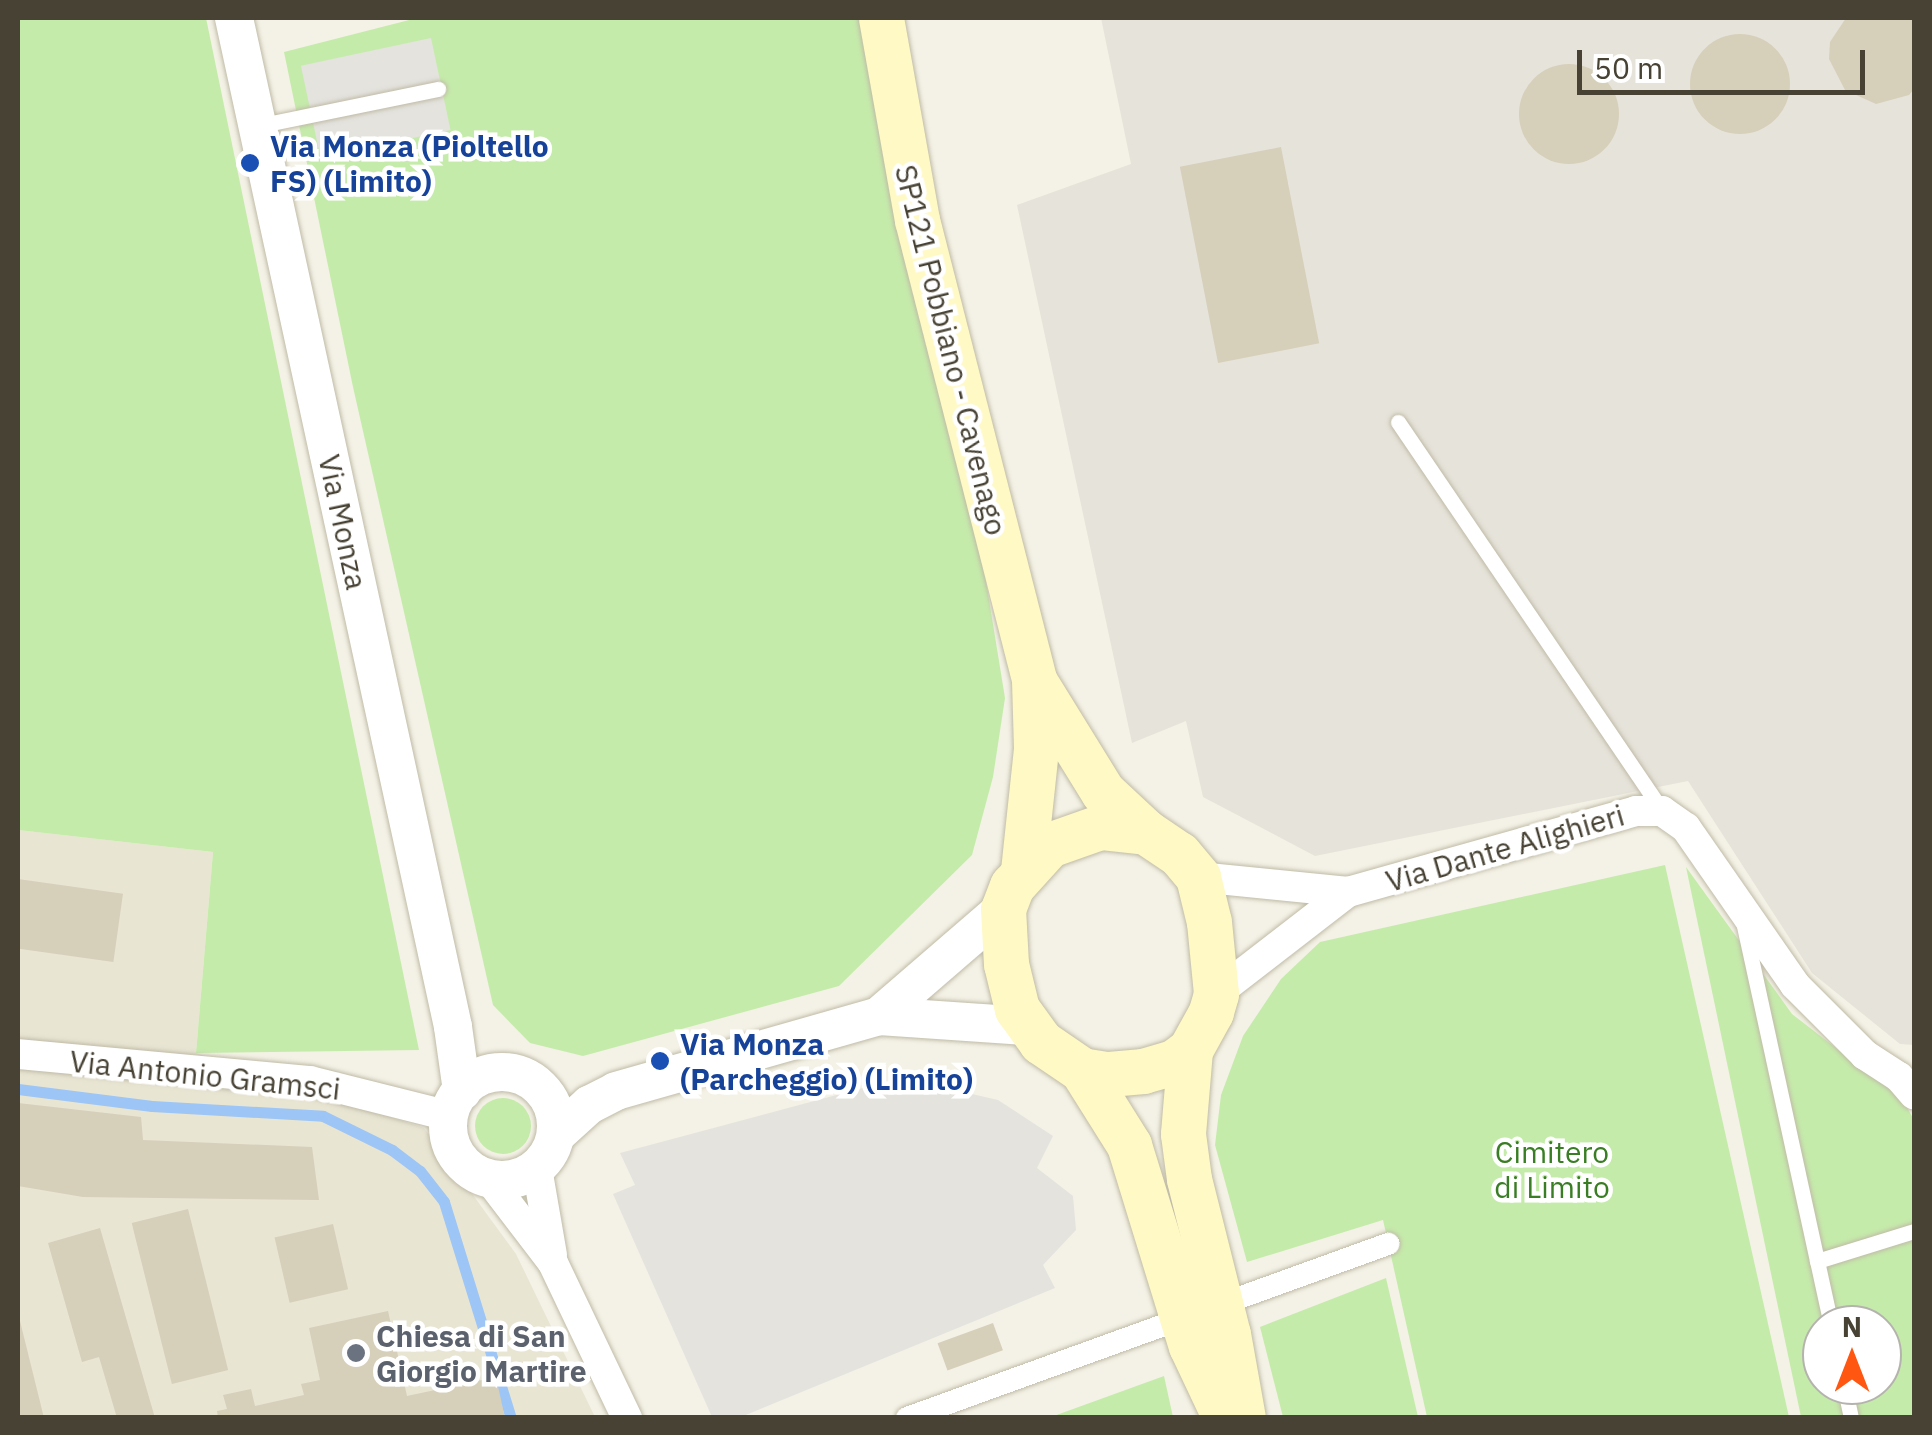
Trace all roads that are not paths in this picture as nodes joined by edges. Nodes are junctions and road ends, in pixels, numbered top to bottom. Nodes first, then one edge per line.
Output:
1 (234, 18) edge
2 (881, 18) edge
3 (438, 90) dead end
4 (257, 126) junction
5 (1398, 422) dead end
6 (1034, 680) junction
7 (1662, 810) junction
8 (1146, 832) junction
9 (1198, 877) junction
10 (1013, 890) junction
11 (1348, 892) junction
12 (1739, 903) junction
13 (1216, 994) junction
14 (878, 1016) junction
15 (453, 1026) junction
16 (1026, 1026) junction
17 (1190, 1050) junction
18 (18, 1054) edge
19 (1082, 1070) junction
20 (498, 1072) junction
21 (538, 1085) junction
22 (1909, 1085) edge
23 (616, 1091) junction
24 (456, 1104) junction
25 (556, 1135) junction
26 (537, 1168) junction
27 (488, 1178) junction
28 (1914, 1231) edge
29 (1388, 1244) dead end
30 (1817, 1261) junction
31 (554, 1263) junction
32 (1827, 1305) edge
33 (1202, 1313) junction
34 (628, 1418) edge
35 (907, 1418) edge
36 (1225, 1418) edge
37 (1243, 1418) edge

1 - 4 street, Via Monza
2 - 6 main road, SP121 Pobbiano - Cavenago
3 - 4 lane
4 - 15 street, Via Monza
5 - 7 lane
6 - 8 main road, SP121 Pobbiano - Cavenago
6 - 10 main road, SP121 Pobbiano - Cavenago
7 - 11 street, Via Dante Alighieri
7 - 12 street, Via Dante Alighieri
8 - 9 main road
8 - 10 main road
9 - 11 street, Via Dante Alighieri
9 - 13 main road
10 - 14 street
10 - 16 main road
11 - 13 street, Via Dante Alighieri
12 - 22 street, Via Dante Alighieri
12 - 30 lane
13 - 17 main road
14 - 16 street
14 - 23 street
15 - 20 street
15 - 24 street, Via Monza
16 - 19 main road
17 - 19 main road
17 - 33 main road
18 - 24 street, Via Antonio Gramsci
19 - 33 main road
20 - 21 street
20 - 24 street
21 - 23 street
21 - 25 street
23 - 25 street
24 - 27 street
25 - 26 street
26 - 27 street
26 - 31 street
27 - 31 street
28 - 30 lane
29 - 33 street
30 - 32 lane
31 - 34 street
33 - 35 street
33 - 36 main road
33 - 37 main road

